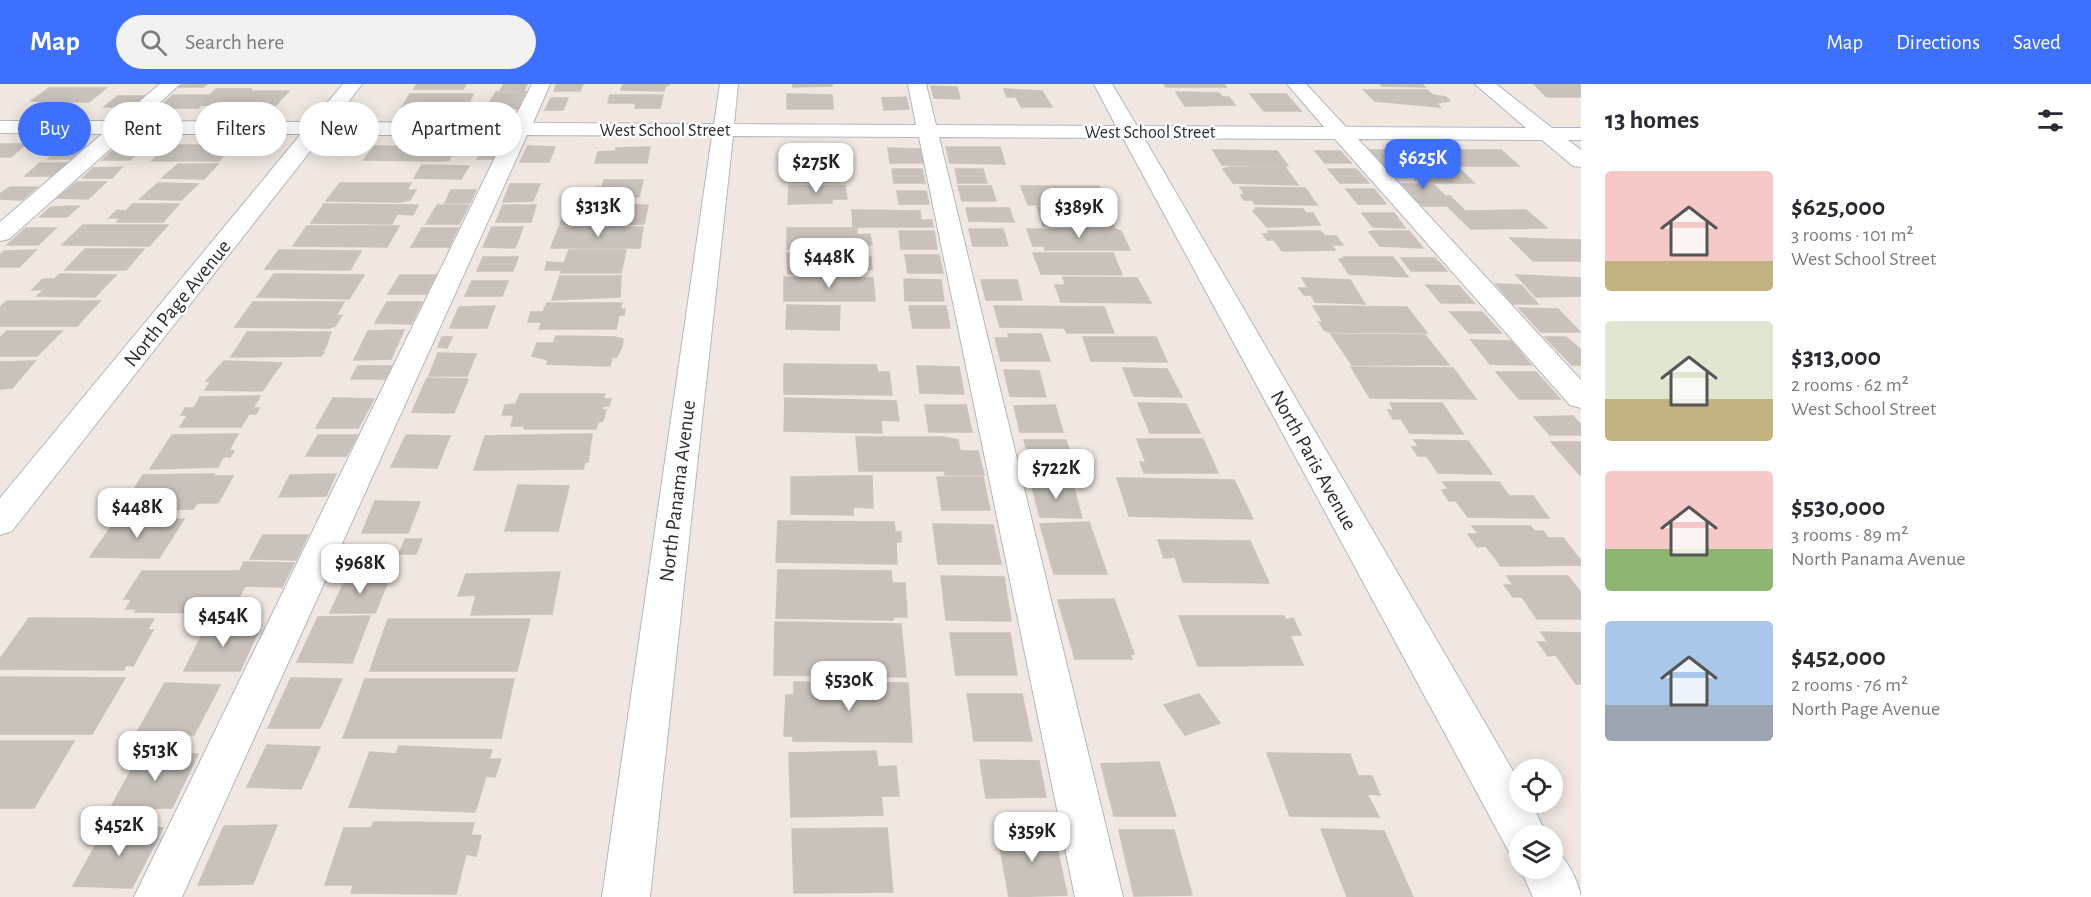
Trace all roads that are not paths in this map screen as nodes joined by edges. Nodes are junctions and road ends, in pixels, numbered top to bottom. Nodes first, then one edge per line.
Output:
1 (171, 84) edge
2 (353, 84) edge
3 (541, 84) edge
4 (729, 84) edge
5 (917, 84) edge
6 (1103, 84) edge
7 (1296, 84) edge
8 (1484, 84) edge
9 (151, 102) edge
10 (338, 102) edge
11 (522, 125) edge
12 (0, 127) edge
13 (103, 128) edge
14 (183, 128) edge
15 (299, 128) edge
16 (522, 129) edge
17 (723, 130) junction
18 (927, 131) junction
19 (1130, 132) junction
20 (1340, 133) junction
21 (1547, 134) junction
22 (1581, 134) edge
23 (103, 144) edge
24 (299, 150) edge
25 (507, 156) edge
26 (1581, 161) edge
27 (0, 234) edge
28 (1581, 398) edge
29 (0, 522) edge
30 (1519, 825) edge
31 (1549, 879) edge
32 (158, 897) edge
33 (626, 897) edge
34 (1099, 897) edge
35 (1559, 897) edge

1 - 9 street
2 - 10 street, North Page Avenue
3 - 11 street
4 - 17 street, North Panama Avenue
5 - 18 street
6 - 19 street, North Paris Avenue
7 - 20 street
8 - 21 street
12 - 13 street, West School Street
14 - 15 street, West School Street
16 - 17 street, West School Street
17 - 18 street, West School Street
17 - 33 street, North Panama Avenue
18 - 19 street, West School Street
18 - 34 street
19 - 20 street, West School Street
19 - 30 street, North Paris Avenue
20 - 21 street, West School Street
20 - 28 street
21 - 22 street, West School Street
21 - 26 street
23 - 27 street
24 - 29 street, North Page Avenue
25 - 32 street
31 - 35 street

